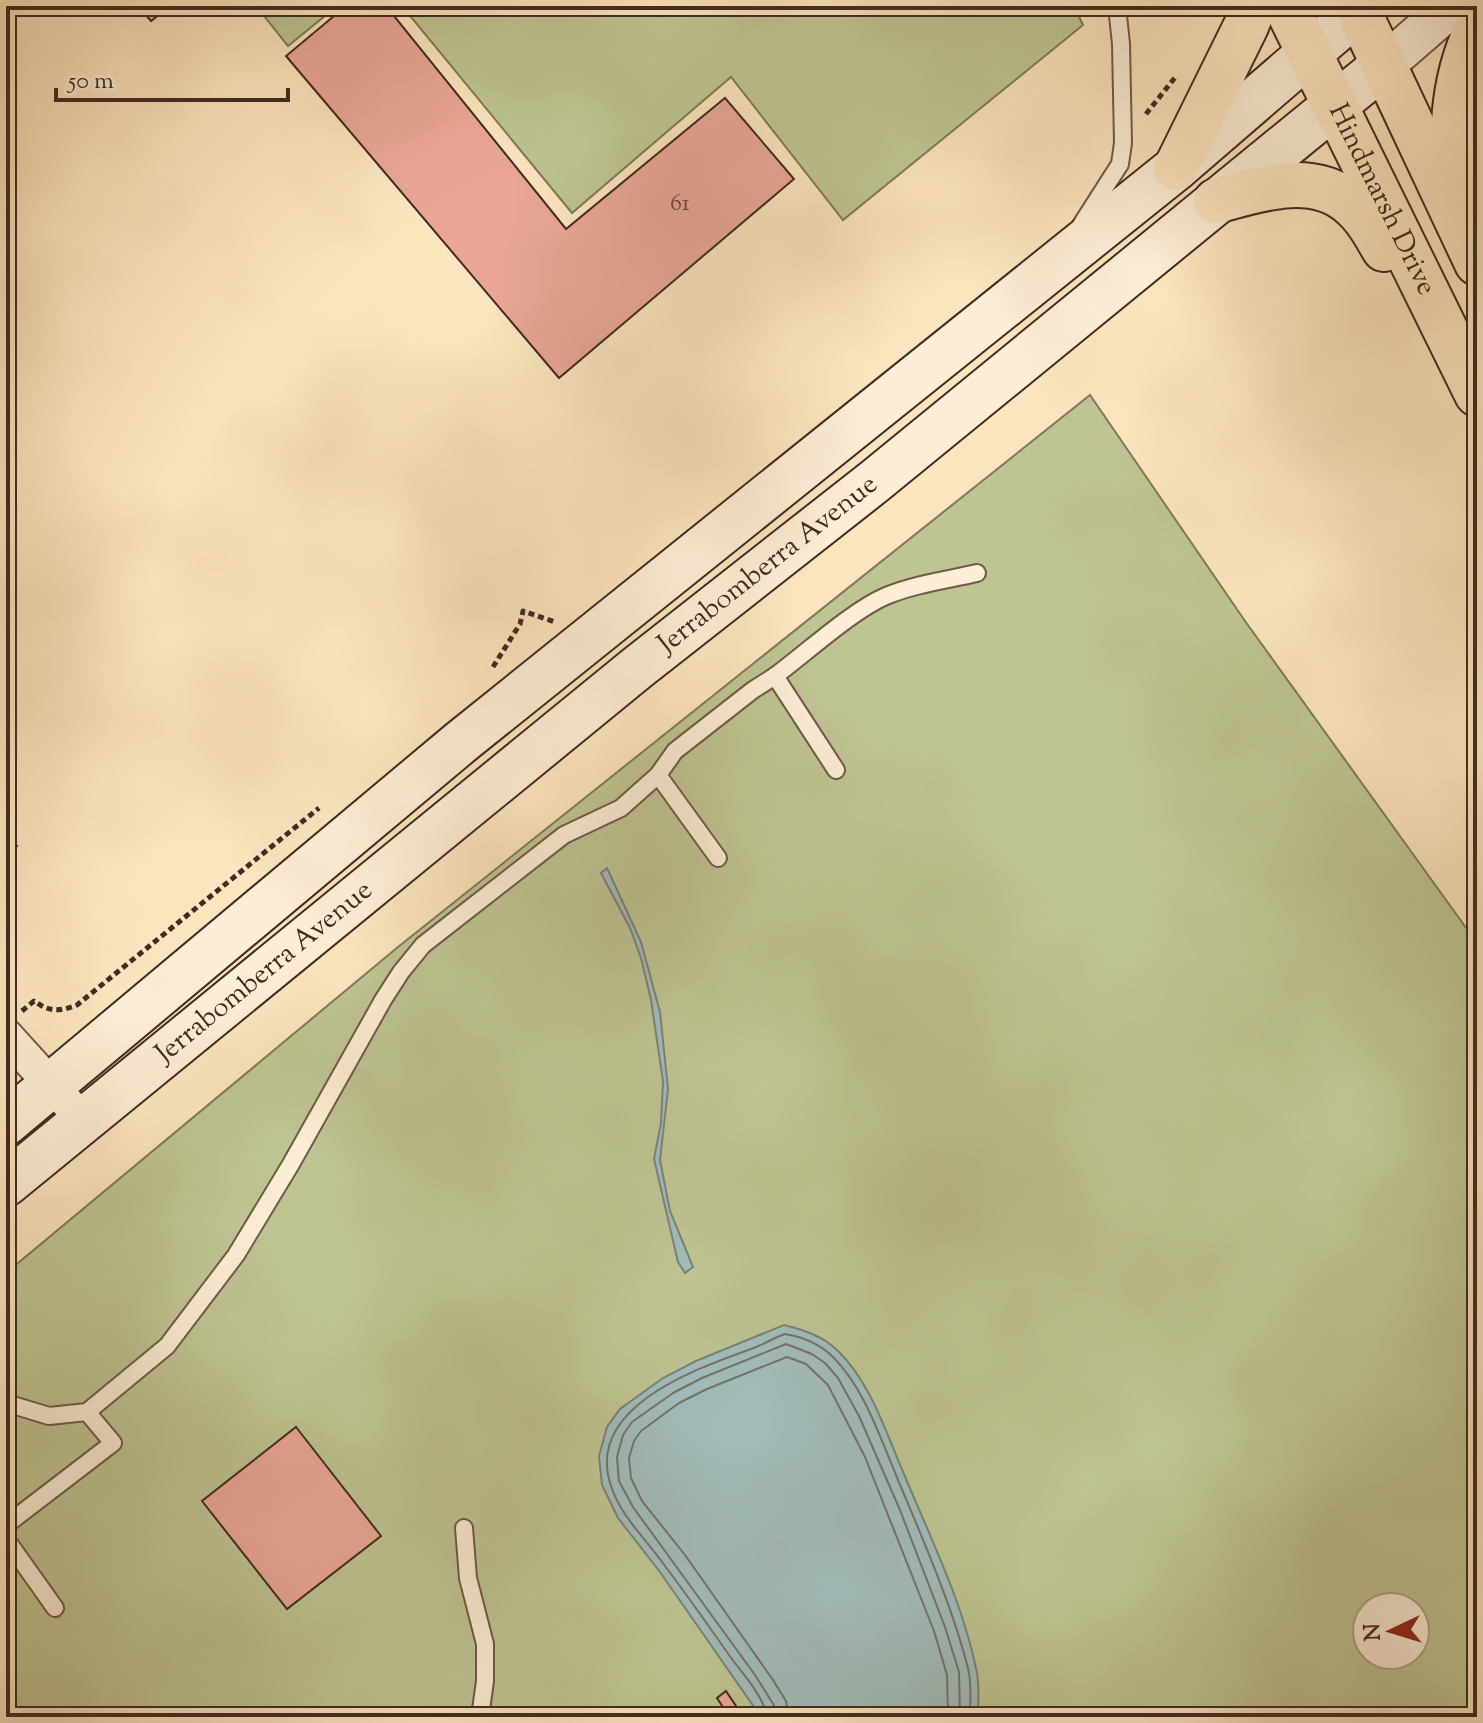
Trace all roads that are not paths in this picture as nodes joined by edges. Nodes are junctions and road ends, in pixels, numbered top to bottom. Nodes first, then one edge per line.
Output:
1 (1117, 6) edge
2 (1254, 6) edge
3 (1286, 6) edge
4 (1452, 6) edge
5 (1360, 8) edge
6 (1477, 29) edge
7 (1309, 53) junction
8 (1384, 65) junction
9 (1335, 104) junction
10 (1176, 168) junction
11 (1216, 201) junction
12 (1474, 256) edge
13 (1057, 264) junction
14 (1477, 396) edge
15 (977, 573) dead end
16 (679, 634) junction
17 (605, 635) junction
18 (775, 676) junction
19 (589, 707) junction
20 (836, 770) dead end
21 (658, 775) junction
22 (718, 858) dead end
23 (11, 1026) edge
24 (53, 1085) junction
25 (83, 1120) junction
26 (6, 1123) edge
27 (6, 1184) edge
28 (6, 1403) edge
29 (87, 1412) junction
30 (6, 1525) edge
31 (464, 1528) dead end
32 (6, 1539) edge
33 (55, 1608) dead end
34 (480, 1717) edge

1 - 13 lane
2 - 10 main road
3 - 7 main road, Hindmarsh Drive
4 - 8 street, Jerrabomberra Avenue
5 - 7 main road, Jerrabomberra Avenue
5 - 8 main road, Hindmarsh Drive
6 - 12 main road
7 - 9 main road, Hindmarsh Drive
7 - 10 main road, Jerrabomberra Avenue
8 - 9 main road, Jerrabomberra Avenue
8 - 12 main road, Hindmarsh Drive
9 - 11 main road, Jerrabomberra Avenue
9 - 14 main road, Hindmarsh Drive
10 - 13 main road, Jerrabomberra Avenue
11 - 14 main road
11 - 16 main road, Jerrabomberra Avenue
13 - 17 main road, Jerrabomberra Avenue
15 - 18 lane
16 - 17 main road
16 - 19 main road, Jerrabomberra Avenue
17 - 19 main road
17 - 24 main road, Jerrabomberra Avenue
18 - 20 lane
18 - 21 lane
19 - 25 main road, Jerrabomberra Avenue
21 - 22 lane
21 - 29 lane
23 - 24 street
24 - 25 street
24 - 26 main road, Jerrabomberra Avenue
25 - 27 main road, Jerrabomberra Avenue
28 - 29 lane
29 - 30 lane
31 - 34 lane
32 - 33 lane

